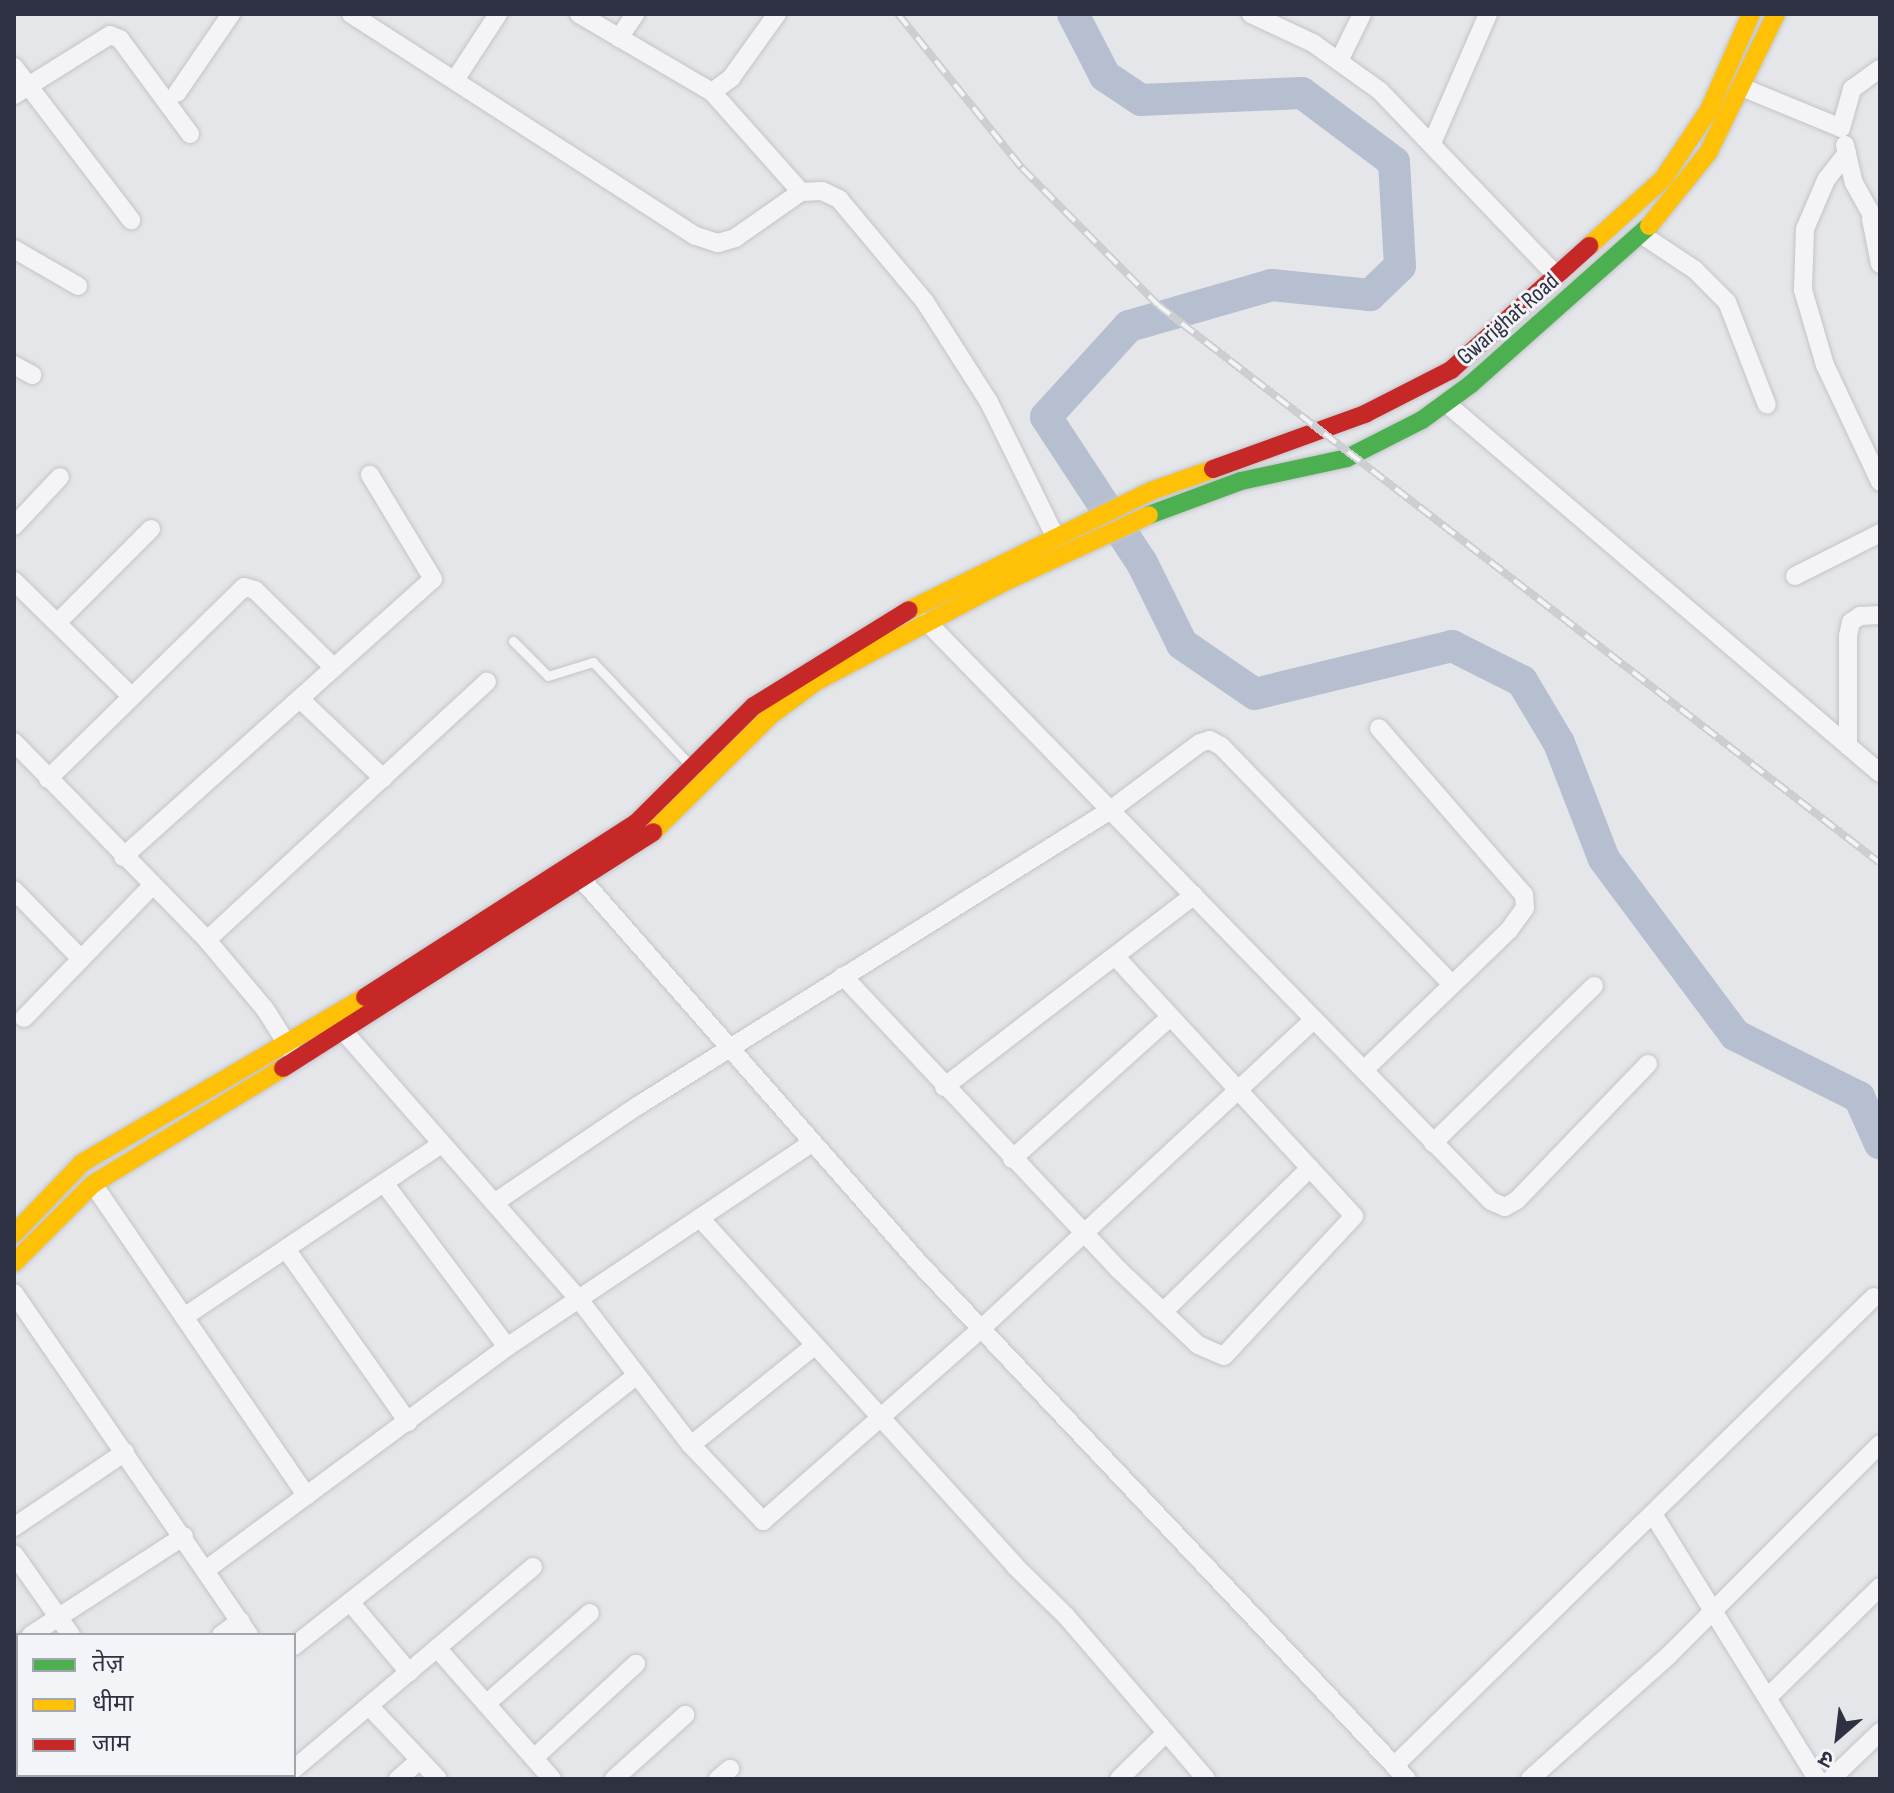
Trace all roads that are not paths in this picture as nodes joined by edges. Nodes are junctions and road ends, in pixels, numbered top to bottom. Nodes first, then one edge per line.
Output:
1 (231, 14) edge
2 (351, 14) edge
3 (498, 14) edge
4 (579, 14) edge
5 (635, 14) edge
6 (777, 14) edge
7 (1251, 14) edge
8 (1362, 14) edge
9 (1488, 14) edge
10 (1751, 14) edge
11 (1776, 14) edge
12 (619, 38) junction
13 (1340, 59) junction
14 (14, 67) edge
15 (1880, 69) edge
16 (455, 80) junction
17 (1744, 88) junction
18 (21, 90) edge
19 (712, 92) junction
20 (177, 93) dead end
21 (1841, 128) junction
22 (190, 134) dead end
23 (1432, 143) junction
24 (1847, 153) junction
25 (801, 192) junction
26 (131, 220) dead end
27 (1875, 225) edge
28 (1641, 234) junction
29 (14, 249) edge
30 (1880, 264) edge
31 (1557, 276) junction
32 (78, 286) dead end
33 (14, 365) edge
34 (32, 375) dead end
35 (1446, 403) junction
36 (1767, 405) dead end
37 (370, 475) dead end
38 (60, 477) dead end
39 (1880, 482) edge
40 (14, 526) edge
41 (151, 529) dead end
42 (1880, 533) edge
43 (1055, 536) junction
44 (1795, 576) dead end
45 (14, 581) edge
46 (1880, 615) edge
47 (927, 622) junction
48 (57, 623) junction
49 (513, 641) dead end
50 (334, 668) junction
51 (487, 682) dead end
52 (131, 696) junction
53 (300, 699) junction
54 (1379, 728) dead end
55 (14, 742) edge
56 (1848, 746) junction
57 (693, 769) junction
58 (1880, 773) edge
59 (383, 778) junction
60 (48, 779) junction
61 (1109, 811) junction
62 (123, 857) junction
63 (584, 882) junction
64 (151, 887) junction
65 (14, 890) edge
66 (1194, 895) junction
67 (207, 940) junction
68 (1115, 956) junction
69 (81, 959) junction
70 (843, 976) junction
71 (1452, 984) junction
72 (1594, 986) dead end
73 (24, 1018) dead end
74 (1169, 1018) junction
75 (1314, 1020) junction
76 (345, 1033) junction
77 (286, 1041) junction
78 (730, 1048) junction
79 (298, 1061) junction
80 (1648, 1064) dead end
81 (1364, 1070) junction
82 (944, 1087) junction
83 (1238, 1092) junction
84 (812, 1143) junction
85 (1433, 1143) junction
86 (441, 1144) junction
87 (1012, 1159) junction
88 (1310, 1168) junction
89 (384, 1183) junction
90 (93, 1184) junction
91 (494, 1203) junction
92 (700, 1218) junction
93 (1083, 1233) junction
94 (14, 1234) edge
95 (286, 1249) junction
96 (14, 1263) edge
97 (14, 1293) edge
98 (1874, 1297) dead end
99 (578, 1298) junction
100 (1163, 1312) junction
101 (184, 1317) junction
102 (982, 1328) junction
103 (814, 1346) junction
104 (507, 1347) junction
105 (635, 1377) junction
106 (881, 1417) junction
107 (408, 1422) junction
108 (1880, 1444) edge
109 (691, 1445) junction
110 (125, 1452) junction
111 (307, 1496) junction
112 (1653, 1514) junction
113 (14, 1527) edge
114 (184, 1536) junction
115 (14, 1554) edge
116 (533, 1567) dead end
117 (207, 1569) junction
118 (1880, 1587) edge
119 (350, 1602) junction
120 (1713, 1609) junction
121 (590, 1613) dead end
122 (58, 1616) junction
123 (244, 1628) edge
124 (34, 1633) edge
125 (70, 1633) edge
126 (296, 1644) edge
127 (437, 1648) junction
128 (636, 1664) dead end
129 (409, 1672) junction
130 (1768, 1697) junction
131 (486, 1704) junction
132 (369, 1706) junction
133 (685, 1715) dead end
134 (1880, 1732) edge
135 (1164, 1735) junction
136 (534, 1758) junction
137 (420, 1760) junction
138 (296, 1767) edge
139 (1401, 1772) edge
140 (398, 1779) edge
141 (438, 1779) edge
142 (552, 1779) edge
143 (614, 1779) edge
144 (1119, 1779) edge
145 (1206, 1779) edge
146 (1530, 1779) edge
147 (1817, 1779) edge
148 (1831, 1779) edge

1 - 20 street
2 - 16 street
3 - 16 street
4 - 12 street
5 - 12 street
6 - 19 street
7 - 13 street
8 - 13 street
9 - 23 street
10 - 31 street
11 - 17 street, Gwarighat Road
12 - 19 street
13 - 23 street
14 - 18 street
15 - 21 street
16 - 25 street
17 - 21 street
17 - 28 street, Gwarighat Road
18 - 22 street
18 - 26 street
19 - 25 street
21 - 24 street
23 - 31 street
24 - 27 street
24 - 39 street
25 - 43 street
27 - 30 street
28 - 35 street, Gwarighat Road
28 - 36 street
29 - 32 street
31 - 43 street
33 - 34 street
35 - 47 street, Gwarighat Road
35 - 56 street
37 - 50 street
38 - 40 street
41 - 48 street
42 - 44 street
43 - 57 street
45 - 48 street
46 - 56 street
47 - 61 street
47 - 63 street, Gwarighat Road
48 - 52 street
49 - 57 lane
50 - 52 street
50 - 53 street
51 - 59 street
52 - 60 street
53 - 59 street
53 - 62 street
54 - 71 street
55 - 60 street
56 - 58 street
57 - 77 street
59 - 67 street
60 - 62 street
61 - 66 street
61 - 70 street
61 - 71 street
62 - 64 street
63 - 76 street, Gwarighat Road
63 - 78 street
64 - 67 street
64 - 69 street
65 - 69 street
66 - 68 street
66 - 75 street
67 - 77 street
68 - 74 street
68 - 82 street
69 - 73 street
70 - 78 street
70 - 82 street
71 - 81 street
72 - 85 street
74 - 83 street
74 - 87 street
75 - 81 street
75 - 83 street
76 - 79 street, Gwarighat Road
76 - 86 street
77 - 79 street
77 - 94 street
78 - 84 street
78 - 91 street
79 - 90 street, Gwarighat Road
80 - 85 street
81 - 85 street
82 - 87 street
83 - 88 street
83 - 93 street
84 - 92 street
84 - 102 street
86 - 89 street
86 - 91 street
87 - 93 street
88 - 100 street
88 - 100 street
89 - 95 street
89 - 104 street
90 - 96 street, Gwarighat Road
90 - 101 street
91 - 99 street
92 - 99 street
92 - 103 street
93 - 100 street
93 - 102 street
95 - 101 street
95 - 107 street
97 - 110 street
98 - 112 street
99 - 104 street
99 - 105 street
101 - 111 street
102 - 106 street
102 - 139 street
103 - 106 street
103 - 109 street
104 - 107 street
105 - 109 street
105 - 119 street
106 - 109 street
106 - 135 street
107 - 111 street
108 - 120 street
110 - 113 street
110 - 114 street
111 - 117 street
112 - 120 street
112 - 139 street
114 - 117 street
114 - 122 street
115 - 122 street
116 - 127 street
117 - 123 street
118 - 130 street
119 - 126 street
119 - 129 street
120 - 130 street
120 - 146 street
121 - 131 street
122 - 124 street
122 - 125 street
127 - 129 street
127 - 131 street
128 - 136 street
129 - 132 street
130 - 147 street
131 - 136 street
132 - 137 street
132 - 138 street
133 - 143 street
134 - 148 street
135 - 144 street
135 - 145 street
136 - 142 street
137 - 140 street
137 - 141 street

